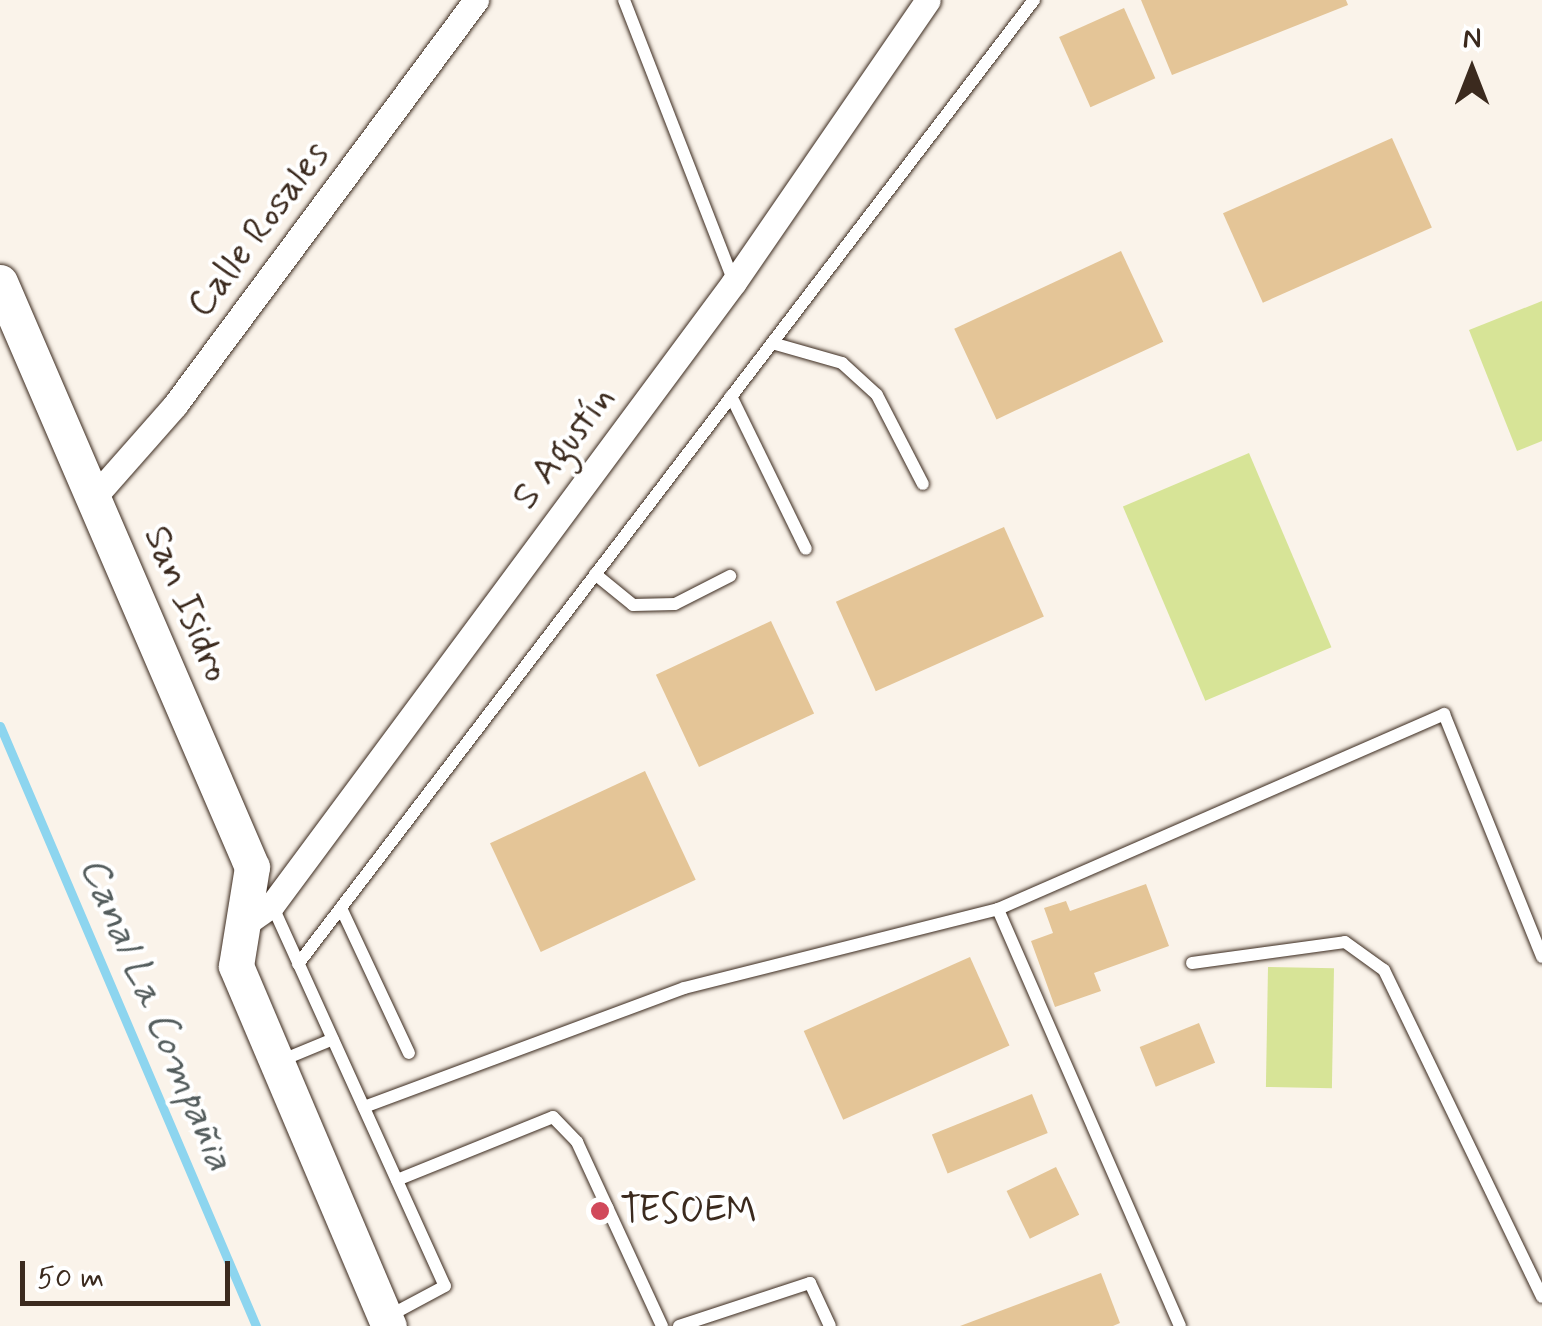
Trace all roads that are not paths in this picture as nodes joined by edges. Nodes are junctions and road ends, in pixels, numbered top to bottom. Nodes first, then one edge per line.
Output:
1 (476, 0) edge
2 (624, 0) edge
3 (928, 0) edge
4 (1034, 0) edge
5 (0, 282) edge
6 (734, 282) junction
7 (772, 343) junction
8 (731, 396) junction
9 (923, 484) dead end
10 (94, 497) junction
11 (806, 549) dead end
12 (595, 574) junction
13 (730, 576) dead end
14 (341, 908) junction
15 (998, 910) junction
16 (257, 915) junction
17 (1542, 957) edge
18 (1192, 962) dead end
19 (298, 964) junction
20 (333, 1039) junction
21 (409, 1053) dead end
22 (277, 1062) junction
23 (364, 1107) junction
24 (397, 1180) junction
25 (1542, 1297) edge
26 (387, 1322) edge
27 (662, 1326) edge
28 (678, 1326) edge
29 (830, 1326) edge
30 (1180, 1326) edge

1 - 10 street, Calle Rosales
2 - 6 lane
3 - 6 street, S Agustín
4 - 7 lane
5 - 10 main road, San Isidro
6 - 16 street, S Agustín
7 - 8 lane
7 - 9 lane
8 - 11 lane
8 - 12 lane
10 - 16 main road, San Isidro
12 - 13 lane
12 - 14 lane
14 - 19 lane
14 - 21 lane
15 - 17 lane
15 - 23 lane
15 - 30 lane
16 - 19 lane
16 - 22 main road, San Isidro
18 - 25 lane
19 - 20 lane
20 - 22 lane
20 - 23 lane
22 - 26 main road
23 - 24 lane
24 - 26 lane
24 - 27 lane
28 - 29 lane

